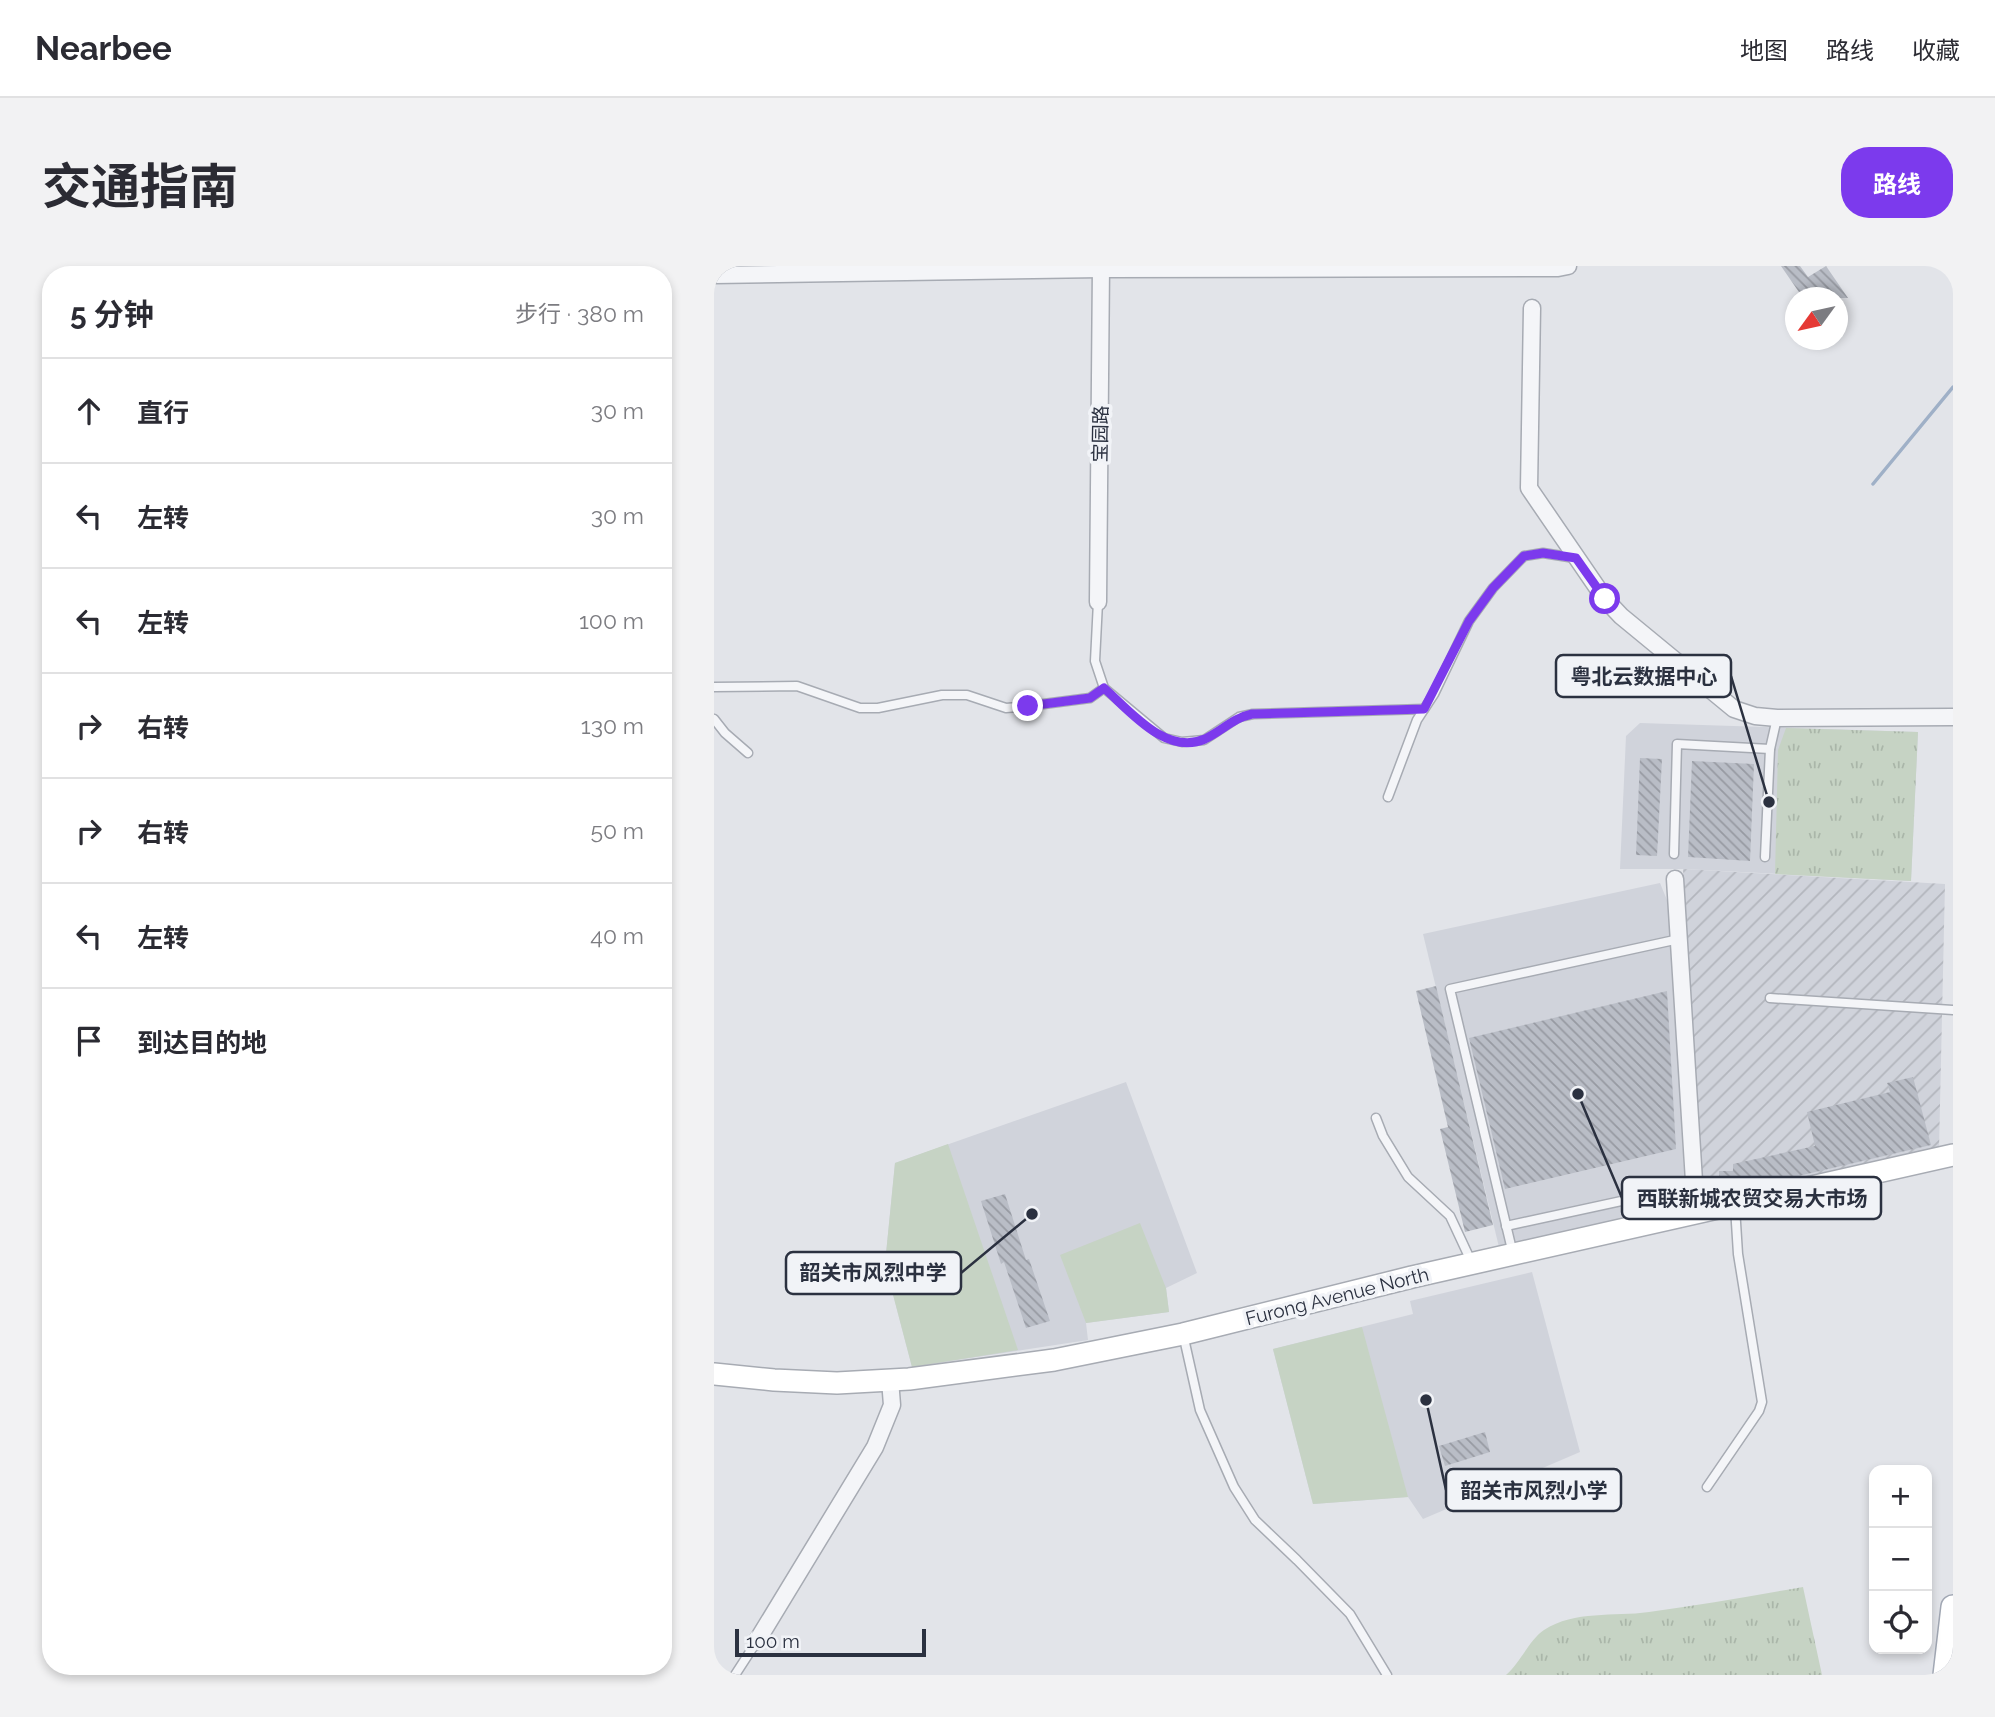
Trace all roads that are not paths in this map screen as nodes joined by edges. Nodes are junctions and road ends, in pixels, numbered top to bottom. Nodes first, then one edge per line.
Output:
1 (1569, 266) edge
2 (1037, 268) edge
3 (1101, 268) edge
4 (714, 275) edge
5 (1532, 308) dead end
6 (1576, 558) junction
7 (1098, 602) joint
8 (714, 687) edge
9 (1104, 688) junction
10 (1424, 709) junction
11 (1953, 717) edge
12 (1777, 718) junction
13 (714, 719) edge
14 (1770, 749) junction
15 (748, 753) dead end
16 (1388, 797) dead end
17 (1674, 854) dead end
18 (1765, 857) dead end
19 (1675, 879) dead end
20 (1679, 939) junction
21 (1770, 998) dead end
22 (1953, 1010) edge
23 (1376, 1118) dead end
24 (1953, 1154) edge
25 (1695, 1185) junction
26 (1735, 1205) junction
27 (1696, 1213) junction
28 (1506, 1226) junction
29 (1513, 1254) junction
30 (1472, 1263) junction
31 (1183, 1334) junction
32 (714, 1374) edge
33 (890, 1380) junction
34 (1707, 1487) dead end
35 (1953, 1607) edge
36 (757, 1642) junction
37 (735, 1675) edge
38 (742, 1675) edge
39 (1387, 1675) edge
40 (1945, 1675) edge

1 - 3 street
2 - 3 street
2 - 4 street
3 - 7 street, 宝园路
5 - 6 street
6 - 10 lane
6 - 12 street
7 - 9 lane
8 - 9 lane
9 - 10 lane
10 - 16 lane
11 - 12 street
12 - 14 lane
13 - 15 lane
14 - 17 lane
14 - 18 lane
19 - 20 street
20 - 25 street
20 - 28 lane
21 - 22 lane
23 - 30 lane
24 - 26 main road, Furong Avenue North
25 - 27 street
25 - 28 lane
26 - 27 main road, Furong Avenue North
26 - 34 lane
27 - 29 main road, Furong Avenue North
28 - 29 lane
29 - 30 main road, Furong Avenue North
30 - 31 main road, Furong Avenue North
31 - 33 main road, Furong Avenue North
31 - 39 lane
32 - 33 main road, Furong Avenue North
33 - 36 street
35 - 40 main road
36 - 37 lane
36 - 38 lane

